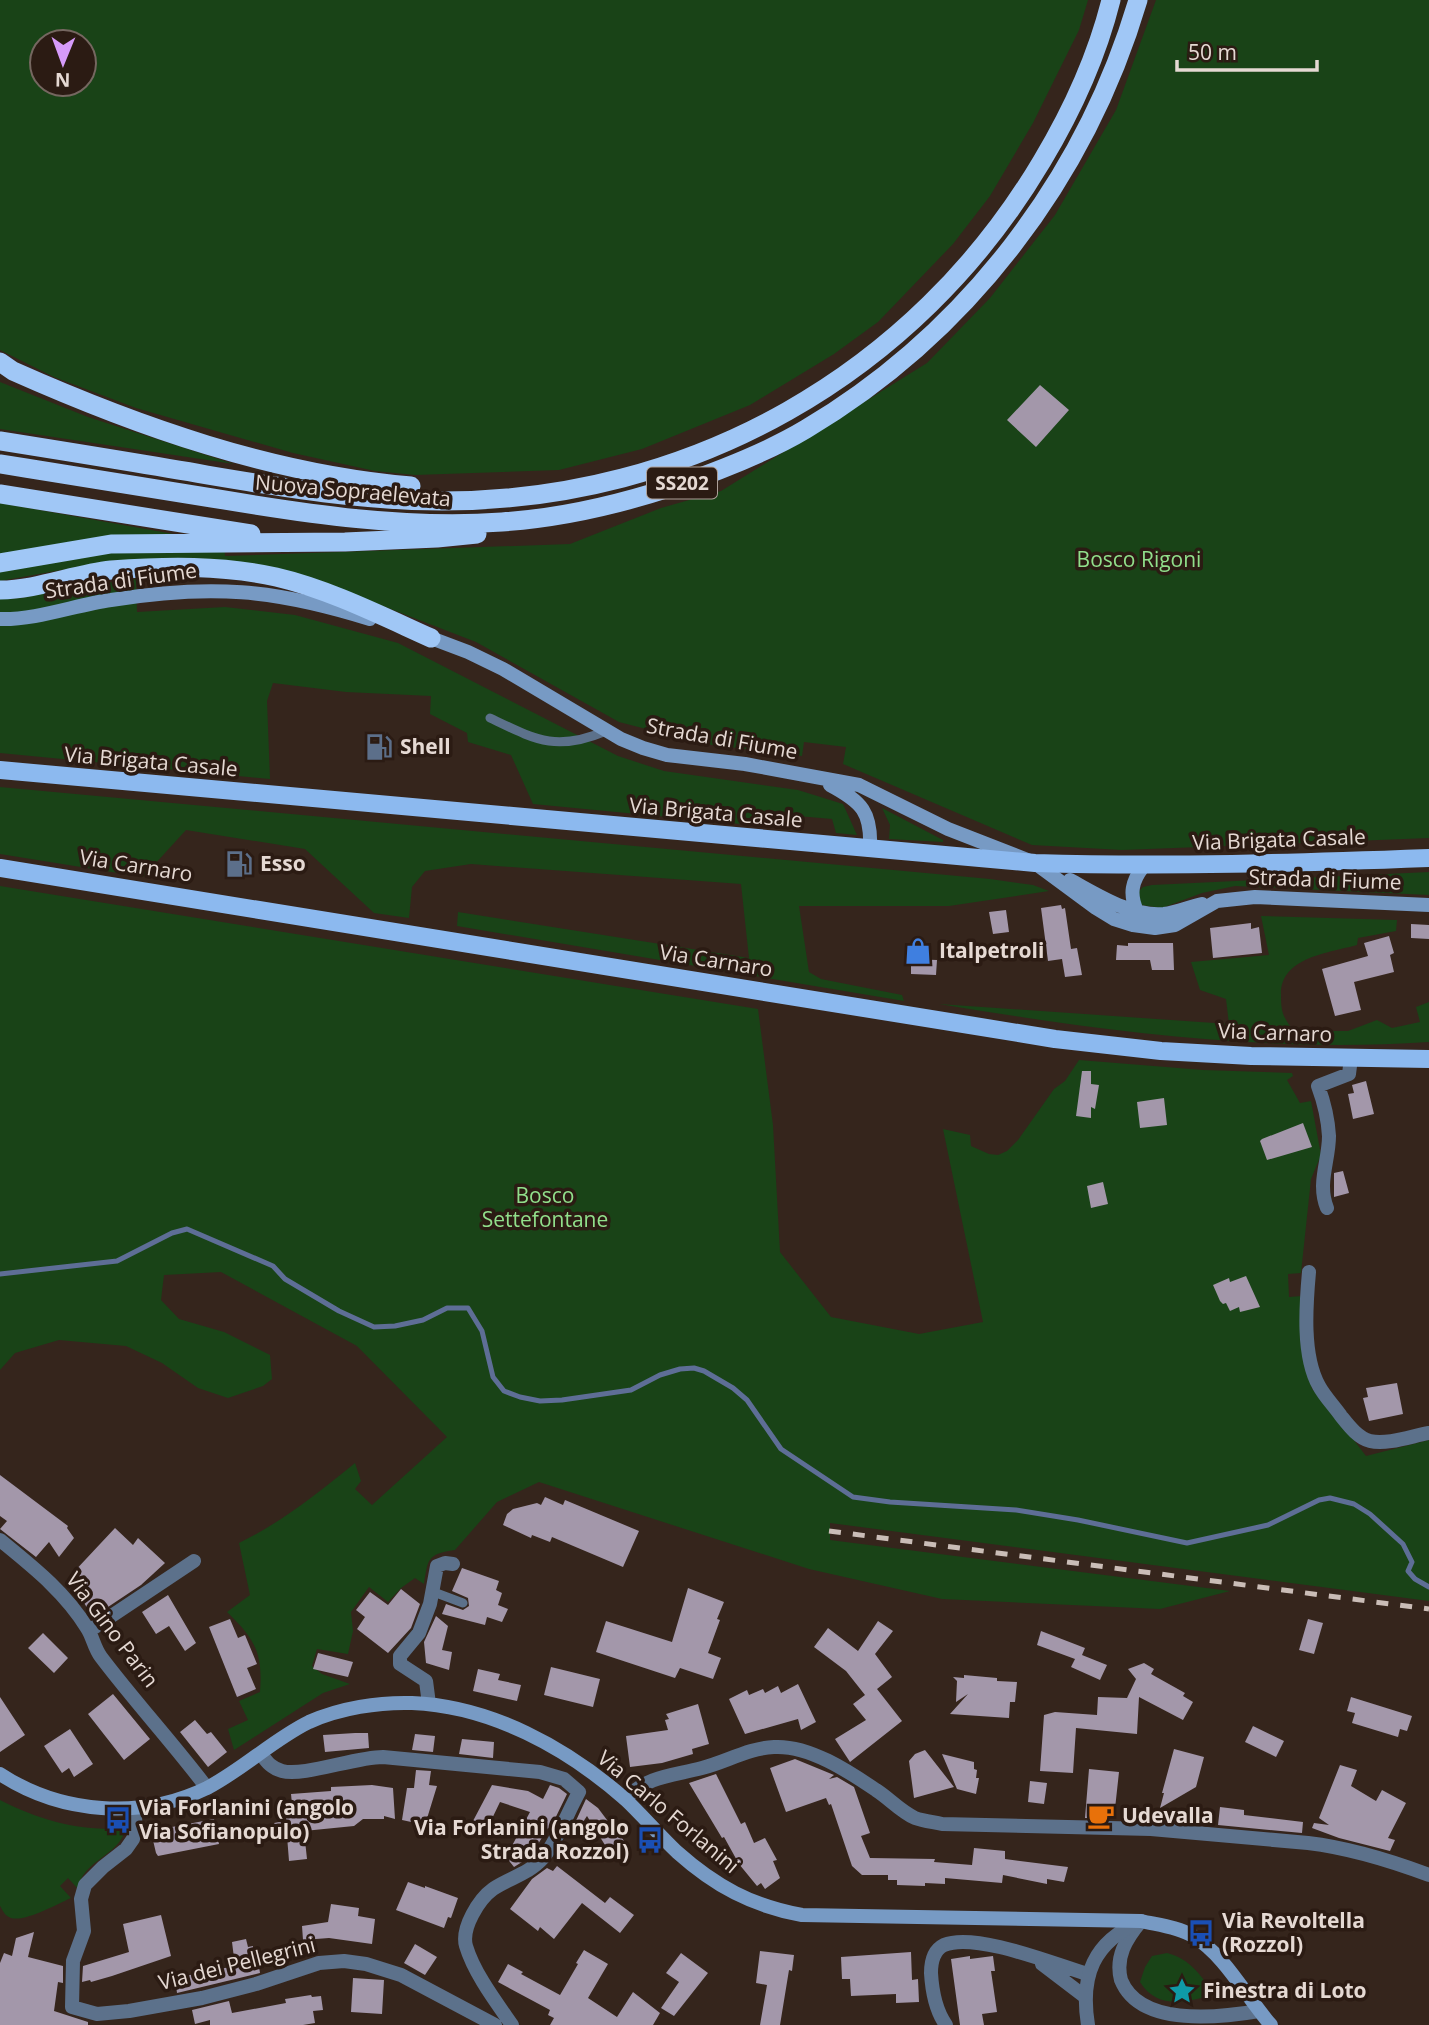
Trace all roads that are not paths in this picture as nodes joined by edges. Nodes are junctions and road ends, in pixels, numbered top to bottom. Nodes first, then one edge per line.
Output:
1 (1111, 0) edge
2 (1138, 0) edge
3 (4, 367) edge
4 (0, 441) edge
5 (0, 464) edge
6 (600, 485) junction
7 (0, 494) edge
8 (608, 506) junction
9 (295, 542) junction
10 (0, 563) edge
11 (0, 590) edge
12 (0, 619) edge
13 (431, 638) junction
14 (490, 718) dead end
15 (606, 731) junction
16 (0, 770) edge
17 (813, 776) junction
18 (870, 850) junction
19 (1429, 858) edge
20 (1035, 863) junction
21 (1143, 867) junction
22 (0, 868) edge
23 (1217, 901) junction
24 (1429, 905) edge
25 (1137, 911) junction
26 (1351, 1058) junction
27 (1429, 1059) edge
28 (1327, 1208) dead end
29 (1309, 1272) dead end
30 (1429, 1433) edge
31 (0, 1540) edge
32 (194, 1561) dead end
33 (453, 1564) dead end
34 (431, 1591) junction
35 (463, 1603) dead end
36 (89, 1631) junction
37 (429, 1704) junction
38 (261, 1754) junction
39 (0, 1774) edge
40 (206, 1788) junction
41 (625, 1799) junction
42 (134, 1808) junction
43 (1429, 1875) edge
44 (1141, 1922) junction
45 (1032, 1957) junction
46 (1087, 1974) junction
47 (1084, 1996) junction
48 (1259, 2011) junction
49 (495, 2025) edge
50 (512, 2025) edge
51 (946, 2025) edge
52 (1088, 2025) edge
53 (1272, 2025) edge

1 - 6 highway, Nuova Sopraelevata / SS202
2 - 8 highway, Nuova Sopraelevata / SS202
3 - 6 highway
4 - 6 highway, Nuova Sopraelevata / SS202
5 - 8 highway, Nuova Sopraelevata / SS202
7 - 9 highway
8 - 9 highway
9 - 10 highway
11 - 13 highway
12 - 13 main road, Strada di Fiume
13 - 15 main road, Strada di Fiume
14 - 15 lane
15 - 17 main road, Strada di Fiume
16 - 18 main road, Via Brigata Casale
17 - 18 main road
17 - 20 main road, Strada di Fiume
18 - 20 main road, Via Brigata Casale
19 - 21 main road, Via Brigata Casale
20 - 21 main road, Via Brigata Casale
20 - 23 main road, Strada di Fiume
20 - 25 main road
21 - 25 main road
22 - 26 main road, Via Carnaro
23 - 24 main road, Strada di Fiume
23 - 25 main road
26 - 27 main road, Via Carnaro
26 - 28 street
29 - 30 street
31 - 36 street, Via Gino Parin
32 - 36 street
33 - 34 street
34 - 35 lane
34 - 37 street
36 - 40 street, Via Gino Parin
37 - 38 main road, Via Carlo Forlanini
37 - 41 main road, Via Carlo Forlanini
38 - 40 main road, Via Carlo Forlanini
38 - 50 street
39 - 42 main road, Via Carlo Forlanini
40 - 42 main road, Via Carlo Forlanini
41 - 43 street
41 - 44 main road, Via Carlo Forlanini
42 - 49 street, Via dei Pellegrini
44 - 46 street
44 - 48 main road, Via Carlo Forlanini
44 - 48 street
45 - 46 street
45 - 47 street
45 - 51 street
46 - 47 street
47 - 52 street
48 - 53 main road, Via Carlo Forlanini

